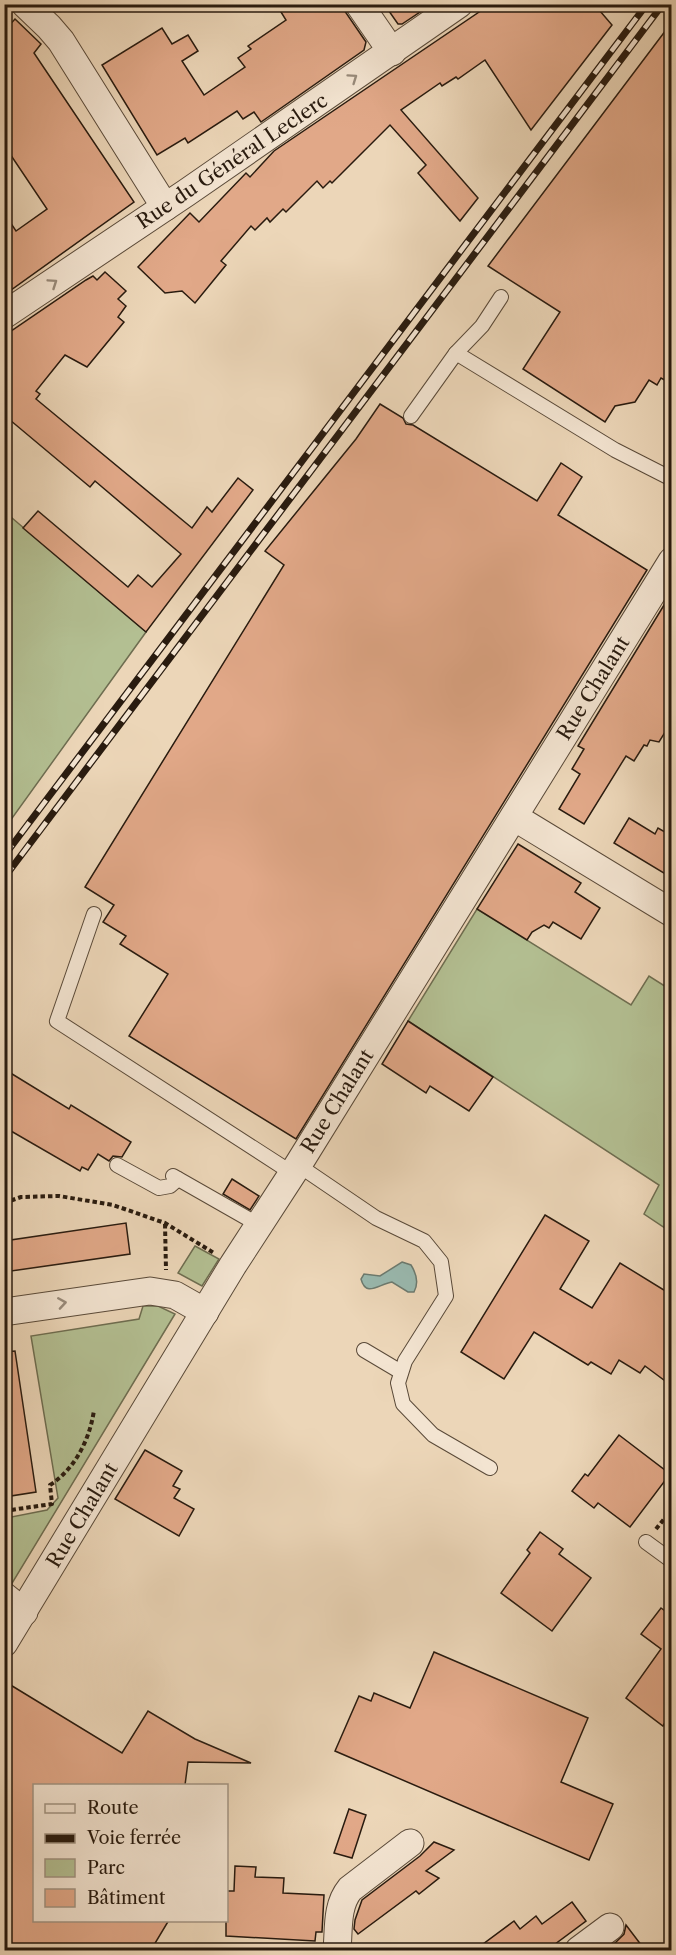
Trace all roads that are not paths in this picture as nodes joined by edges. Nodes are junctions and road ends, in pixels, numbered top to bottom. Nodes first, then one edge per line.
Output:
1 (25, 4) edge
2 (359, 4) edge
3 (459, 4) edge
4 (392, 52) junction
5 (165, 207) junction
6 (501, 297) dead end
7 (4, 315) edge
8 (456, 352) junction
9 (411, 416) dead end
10 (672, 479) edge
11 (672, 561) edge
12 (514, 817) junction
13 (672, 913) edge
14 (94, 914) dead end
15 (117, 1165) dead end
16 (295, 1169) junction
17 (259, 1226) junction
18 (4, 1312) edge
19 (205, 1312) junction
20 (363, 1350) dead end
21 (401, 1372) junction
22 (490, 1468) dead end
23 (646, 1542) road end
24 (672, 1560) edge
25 (14, 1604) edge
26 (4, 1643) edge
27 (410, 1843) dead end
28 (610, 1927) dead end
29 (337, 1950) edge
30 (579, 1950) edge

1 - 5 street
2 - 4 street
3 - 4 street, Rue du Général Leclerc
5 -> 4 street, Rue du Général Leclerc
7 -> 5 street, Rue du Général Leclerc
6 - 8 lane
8 - 9 lane
8 - 10 lane
11 - 12 street, Rue Chalant
12 - 13 street
12 - 16 street, Rue Chalant
14 - 16 lane
15 - 17 lane
16 - 17 street, Rue Chalant
16 - 21 lane
17 - 19 street, Rue Chalant
18 -> 19 street
19 - 25 street, Rue Chalant
20 - 21 lane
21 - 22 lane
23 - 24 lane
25 - 26 street, Rue Chalant
27 - 29 street
28 - 30 street

